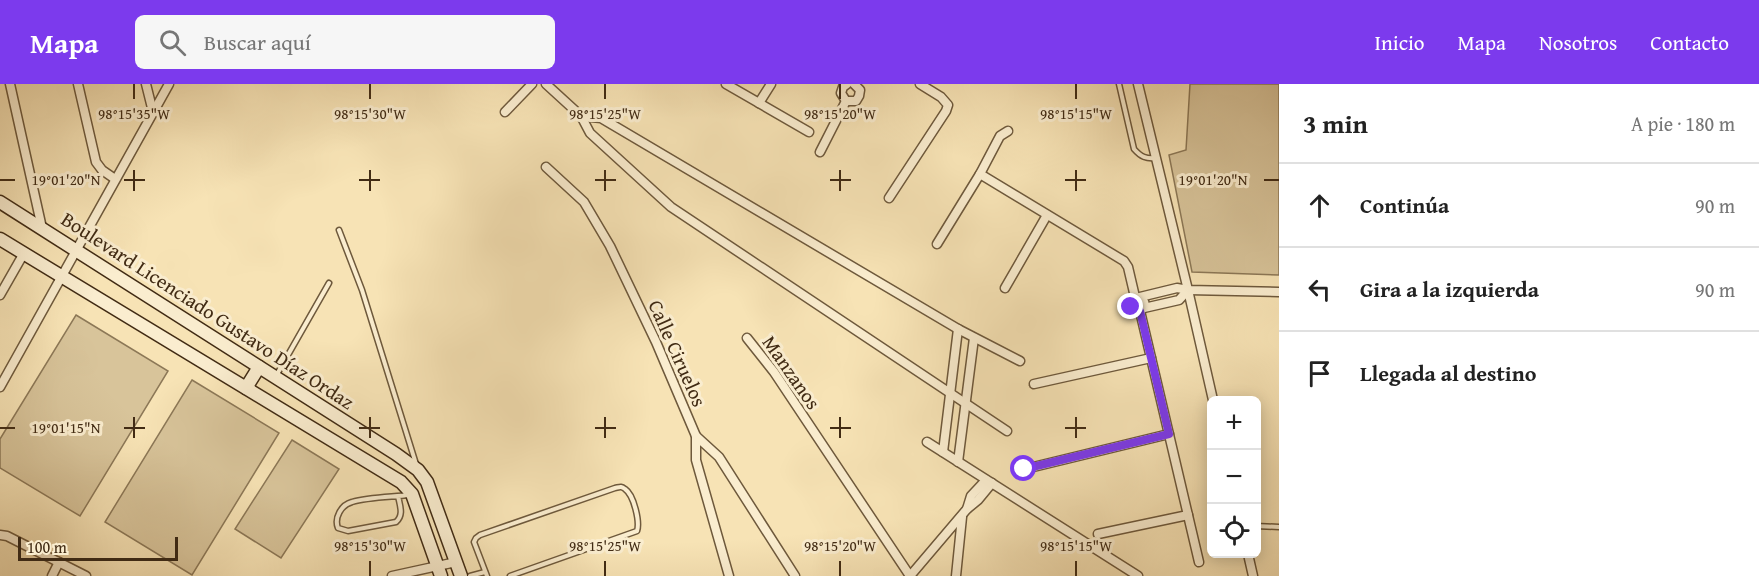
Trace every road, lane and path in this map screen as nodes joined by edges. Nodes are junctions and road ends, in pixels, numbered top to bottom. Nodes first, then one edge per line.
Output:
1 (10, 84) edge
2 (78, 84) edge
3 (146, 84) edge
4 (169, 84) edge
5 (532, 84) edge
6 (546, 84) edge
7 (726, 84) edge
8 (771, 84) edge
9 (847, 84) edge
10 (854, 84) edge
11 (920, 84) edge
12 (1119, 84) edge
13 (1138, 84) edge
14 (846, 101) junction
15 (759, 104) junction
16 (153, 112) junction
17 (505, 112) dead end
18 (581, 116) junction
19 (1008, 131) dead end
20 (809, 132) dead end
21 (820, 152) dead end
22 (1156, 158) junction
23 (546, 167) dead end
24 (980, 174) junction
25 (115, 179) junction
26 (889, 198) dead end
27 (0, 202) edge
28 (1047, 215) junction
29 (42, 228) junction
30 (339, 230) dead end
31 (0, 239) edge
32 (937, 244) dead end
33 (75, 250) junction
34 (24, 253) junction
35 (62, 275) junction
36 (330, 283) dead end
37 (1005, 288) dead end
38 (1188, 290) junction
39 (1279, 292) edge
40 (0, 295) edge
41 (1137, 297) junction
42 (1142, 309) junction
43 (958, 329) junction
44 (747, 338) dead end
45 (974, 338) junction
46 (1151, 358) junction
47 (1020, 361) dead end
48 (259, 367) junction
49 (275, 377) junction
50 (1034, 384) dead end
51 (0, 387) edge
52 (246, 388) junction
53 (951, 394) junction
54 (1212, 396) edge
55 (966, 404) junction
56 (1006, 430) dead end
57 (1169, 434) junction
58 (696, 436) junction
59 (927, 442) dead end
60 (943, 452) junction
61 (958, 462) junction
62 (1024, 469) dead end
63 (418, 470) junction
64 (989, 482) junction
65 (412, 494) junction
66 (398, 496) junction
67 (964, 513) junction
68 (1188, 515) junction
69 (1261, 526) edge
70 (0, 527) edge
71 (1279, 527) edge
72 (1098, 534) dead end
73 (3, 535) edge
74 (1249, 558) edge
75 (59, 562) junction
76 (456, 562) junction
77 (1199, 562) dead end
78 (440, 571) edge
79 (486, 574) edge
80 (478, 575) edge
81 (52, 576) edge
82 (86, 576) edge
83 (392, 576) edge
84 (461, 576) edge
85 (470, 576) edge
86 (510, 576) edge
87 (729, 576) edge
88 (795, 576) edge
89 (910, 576) edge
90 (956, 576) edge
91 (1138, 576) edge
92 (1253, 576) edge

1 - 29 street
2 - 25 street
3 - 16 street
4 - 16 street
5 - 17 street
6 - 18 street
7 - 15 street
8 - 15 street
9 - 14 street
10 - 14 street
11 - 26 street
12 - 22 lane
13 - 22 street
14 - 21 street
15 - 20 street
16 - 25 street
18 - 43 street
18 - 53 street
19 - 24 street
22 - 38 street
23 - 58 street, Calle Ciruelos
24 - 28 street
24 - 32 street
25 - 33 street
27 - 29 street, Boulevard Licenciado Gustavo Díaz Ordaz
28 - 37 street
28 - 41 street
29 - 33 street, Boulevard Licenciado Gustavo Díaz Ordaz
30 - 63 lane
31 - 34 street
33 - 35 street
33 - 48 street, Boulevard Licenciado Gustavo Díaz Ordaz
34 - 35 street
34 - 40 street
35 - 51 street
35 - 52 street
36 - 49 lane
38 - 39 street
38 - 41 street
38 - 42 street
38 - 54 street
41 - 42 street
41 - 42 street
42 - 46 street
43 - 45 street
43 - 53 street
44 - 89 street, Manzanos
45 - 47 street
45 - 55 street
46 - 50 street
46 - 57 street
48 - 49 street, Boulevard Licenciado Gustavo Díaz Ordaz
48 - 52 street
49 - 63 street, Boulevard Licenciado Gustavo Díaz Ordaz
52 - 65 street
53 - 55 street
53 - 60 street
55 - 56 street
55 - 61 street
57 - 62 street
57 - 68 street
58 - 87 street, Calle Ciruelos
58 - 88 street
59 - 60 street
60 - 61 street
61 - 64 street
63 - 76 street, Boulevard Licenciado Gustavo Díaz Ordaz
64 - 67 street
64 - 91 street
65 - 66 lane
65 - 78 street
66 - 66 lane
67 - 89 street
67 - 90 street
68 - 72 street
68 - 77 street
69 - 71 lane
70 - 73 street
73 - 75 street
74 - 92 street
75 - 81 street
75 - 82 street
76 - 78 street
76 - 84 street, Boulevard Licenciado Gustavo Díaz Ordaz
78 - 83 street
79 - 80 lane
79 - 86 lane
80 - 85 lane

